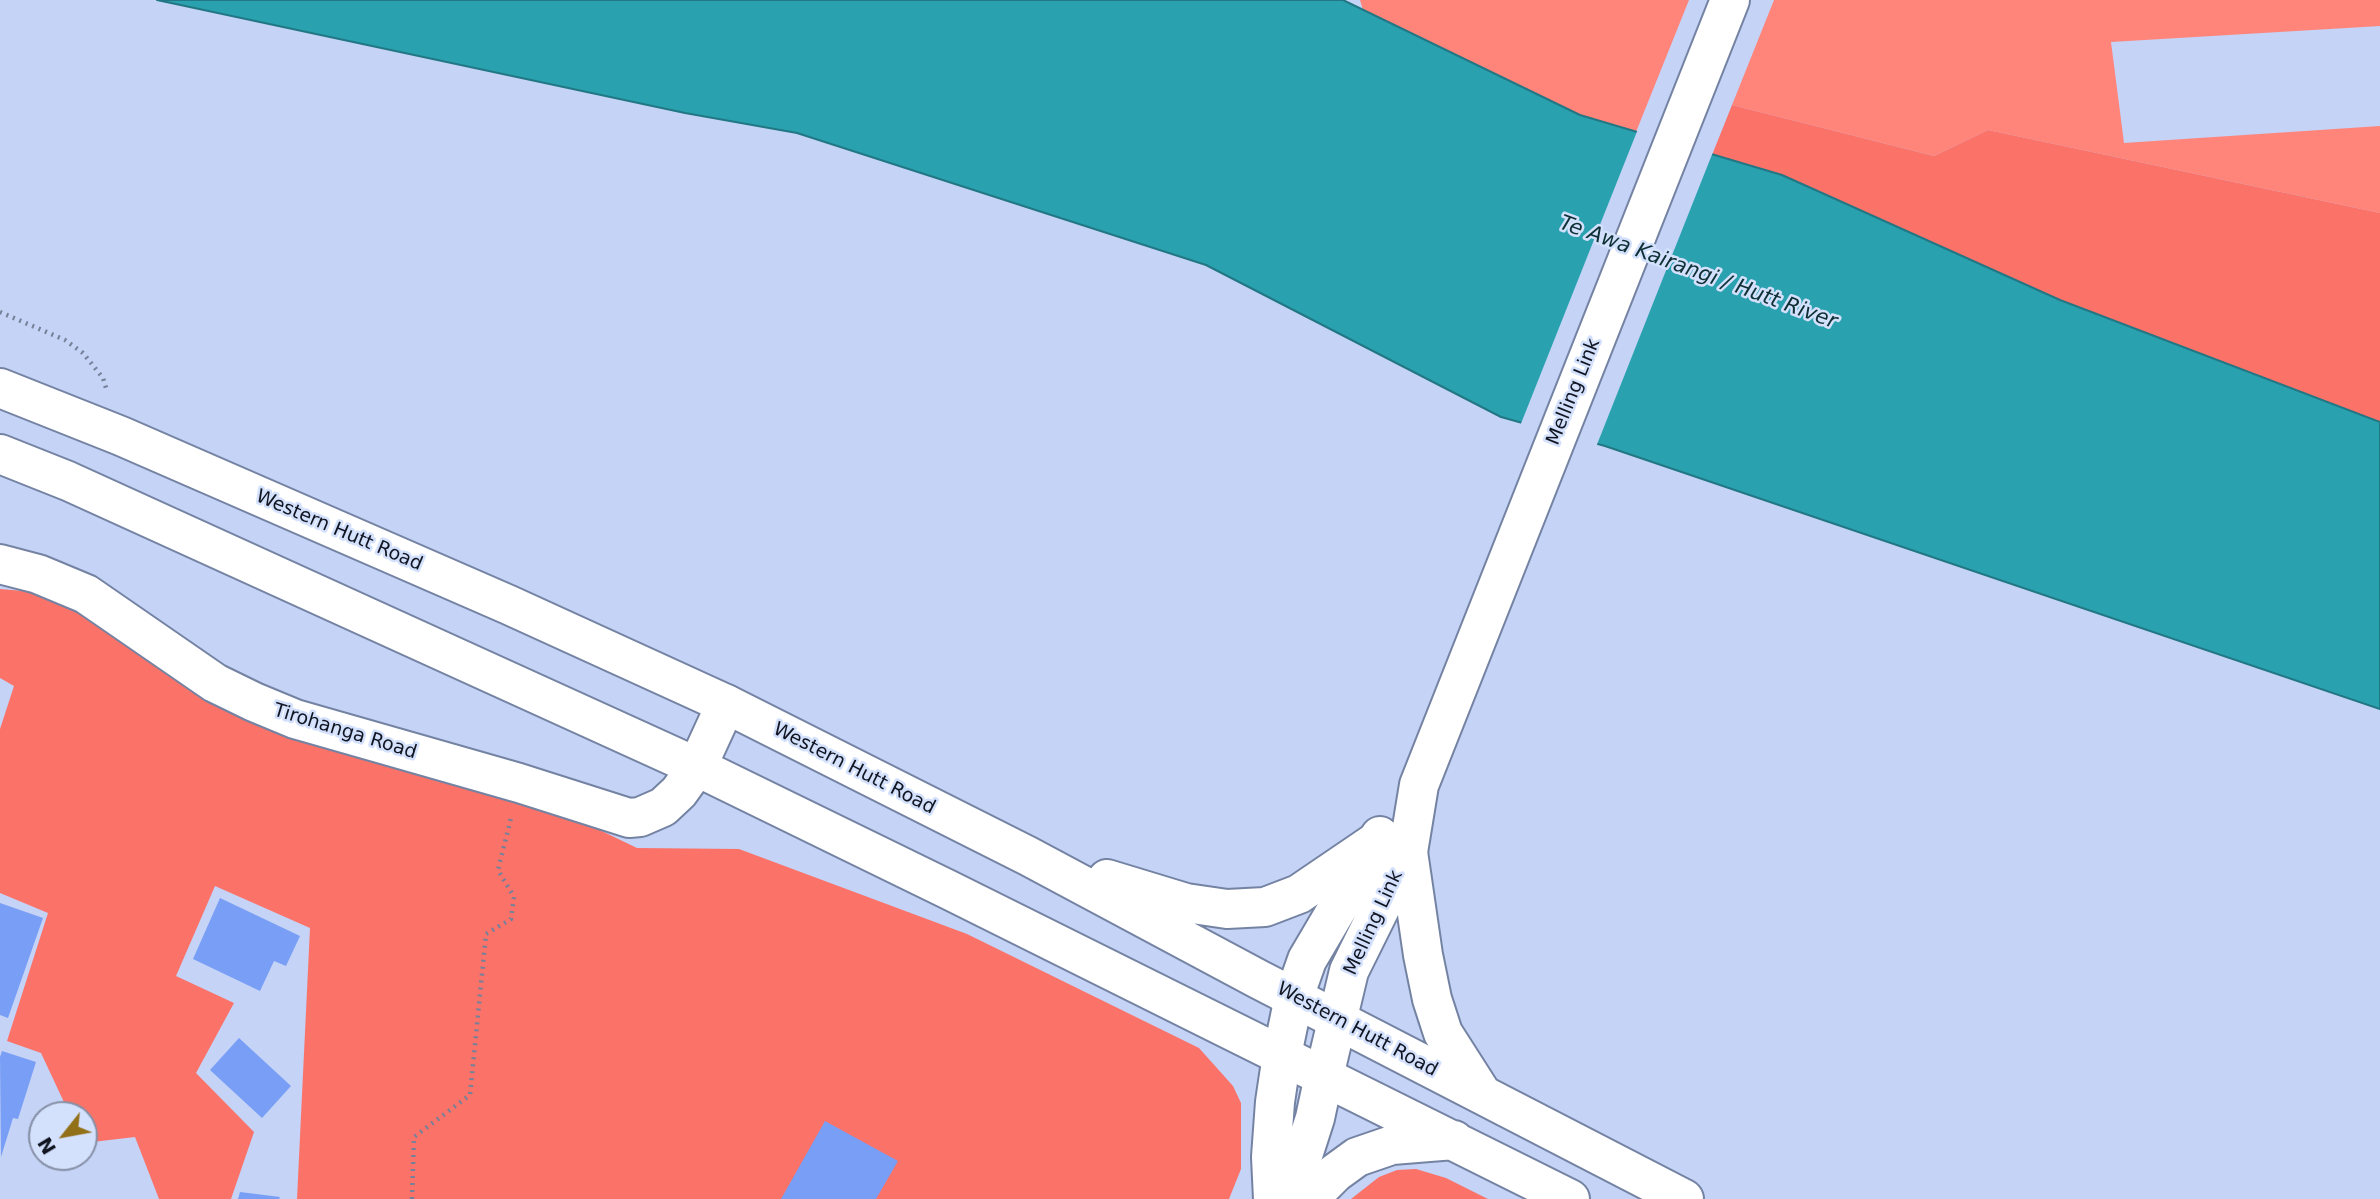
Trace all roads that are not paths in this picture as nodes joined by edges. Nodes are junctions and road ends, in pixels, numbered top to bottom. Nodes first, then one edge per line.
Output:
1 (1730, 0) edge
2 (0, 388) edge
3 (0, 454) edge
4 (0, 564) edge
5 (726, 704) junction
6 (698, 767) junction
7 (1391, 848) junction
8 (1028, 856) junction
9 (1294, 997) junction
10 (1337, 1020) junction
11 (1282, 1055) junction
12 (1324, 1076) junction
13 (1484, 1096) junction
14 (1454, 1140) junction
15 (1273, 1199) edge
16 (1284, 1199) edge
17 (1309, 1199) edge
18 (1570, 1199) edge
19 (1684, 1199) edge

1 - 7 main road, Melling Link
2 - 5 main road, Western Hutt Road
3 - 6 main road
4 - 6 main road, Tirohanga Road
5 - 6 main road, Tirohanga Road
5 - 8 main road, Western Hutt Road
6 - 11 main road
7 - 8 main road
7 - 9 main road, Melling Link
7 - 10 main road, Melling Link
7 - 13 main road
8 - 9 main road, Western Hutt Road
9 - 10 main road, Western Hutt Road
9 - 11 main road, Melling Link
10 - 12 main road, Melling Link
10 - 13 main road, Western Hutt Road
11 - 12 main road
11 - 15 main road, Melling Link
12 - 14 main road
12 - 16 main road, Melling Link
13 - 19 main road, Western Hutt Road
14 - 17 main road
14 - 18 main road

